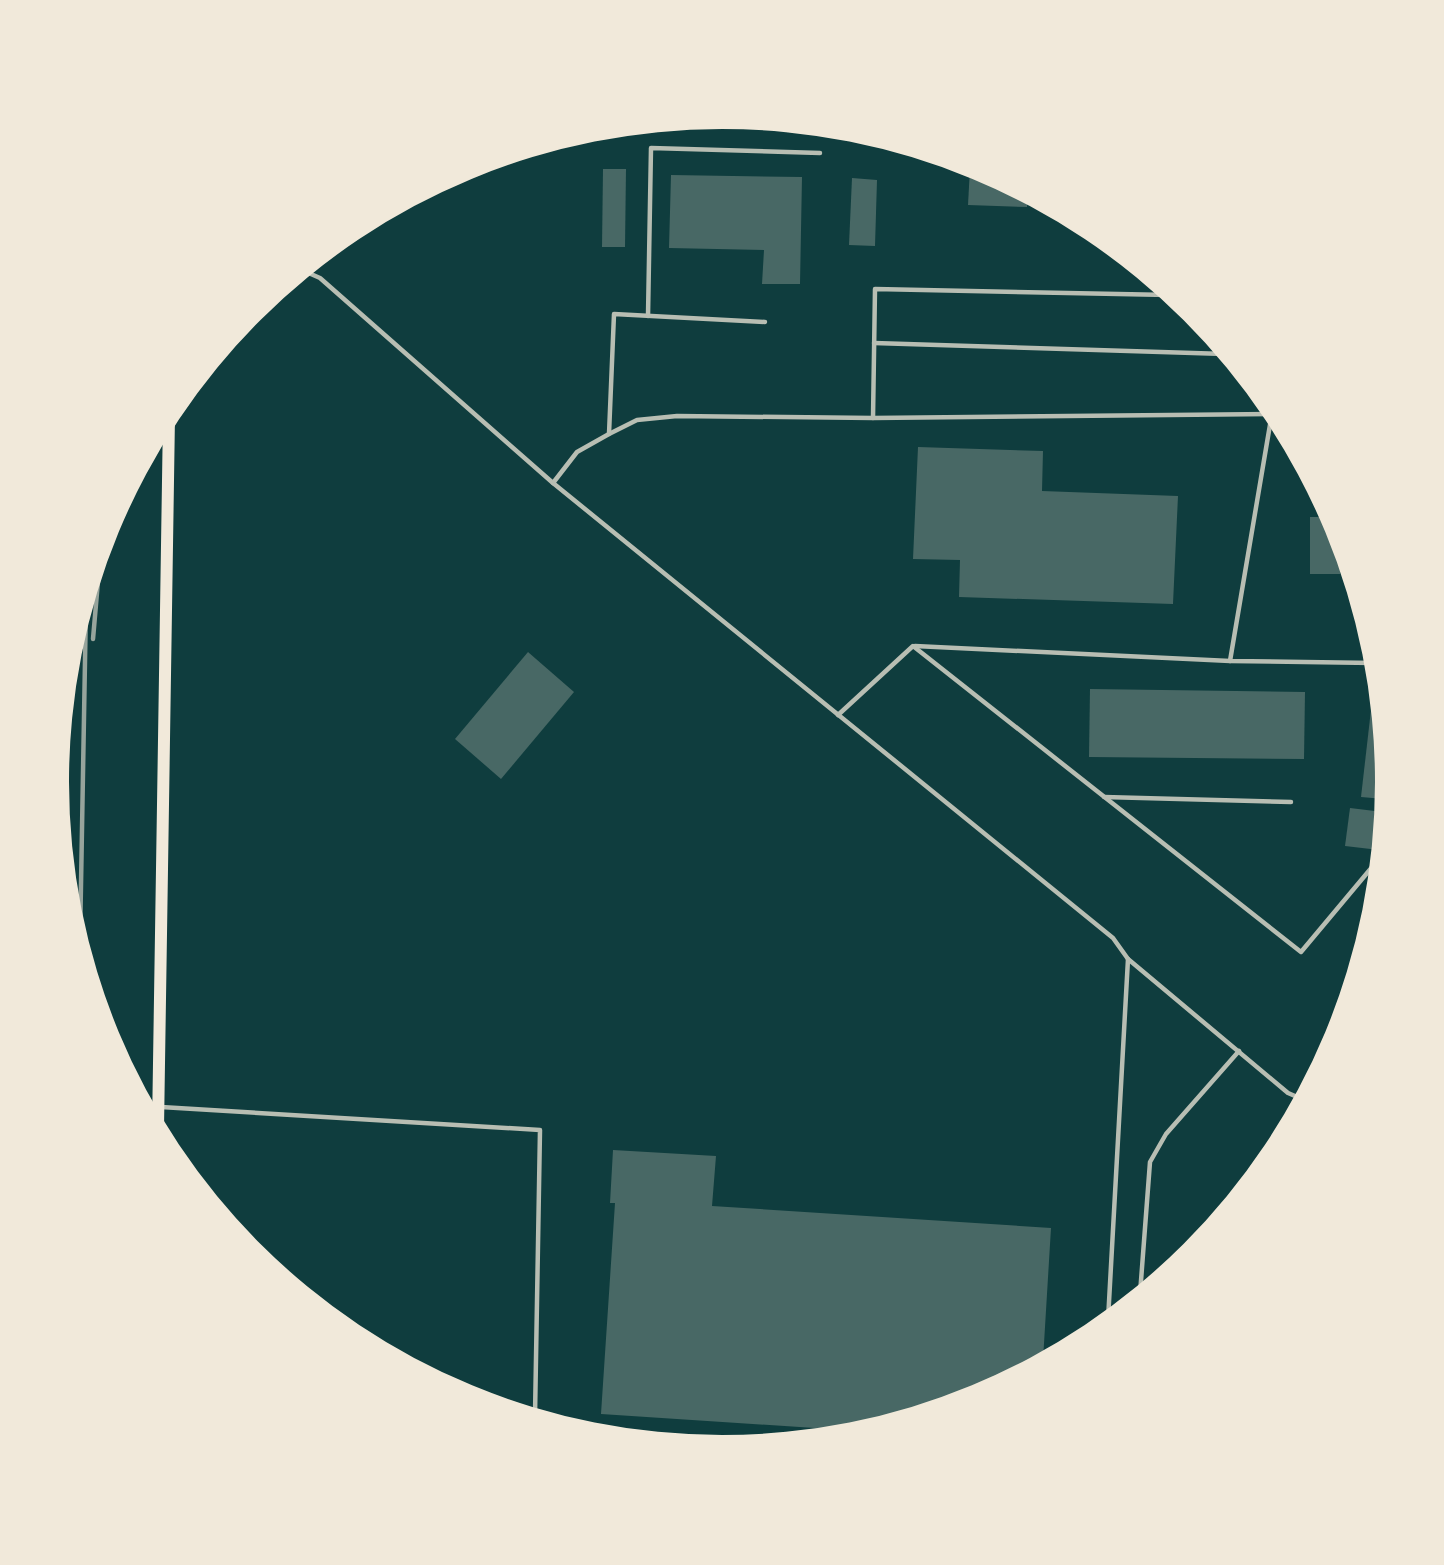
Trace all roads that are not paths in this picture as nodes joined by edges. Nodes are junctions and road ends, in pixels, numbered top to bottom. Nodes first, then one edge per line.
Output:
1 (820, 153) dead end
2 (312, 274) edge
3 (1156, 295) edge
4 (648, 316) junction
5 (765, 322) dead end
6 (874, 343) junction
7 (1214, 354) edge
8 (1260, 413) edge
9 (873, 418) junction
10 (1270, 427) edge
11 (609, 434) junction
12 (170, 435) edge
13 (554, 483) junction
14 (913, 646) junction
15 (1230, 662) junction
16 (1363, 663) edge
17 (838, 715) junction
18 (1104, 797) junction
19 (1292, 802) dead end
20 (1368, 871) edge
21 (1128, 959) junction
22 (1239, 1051) junction
23 (1295, 1096) edge
24 (158, 1107) junction
25 (158, 1112) edge
26 (1141, 1283) edge
27 (1109, 1309) edge
28 (535, 1408) edge

1 - 4 lane
2 - 13 lane
3 - 6 lane
4 - 5 lane
4 - 11 lane
6 - 7 lane
6 - 9 lane
8 - 9 lane
9 - 11 lane
10 - 15 lane
11 - 13 lane
12 - 24 main road
13 - 17 lane
14 - 15 lane
14 - 17 lane
14 - 18 lane
15 - 16 lane
17 - 21 lane
18 - 19 lane
18 - 20 lane
21 - 22 lane
21 - 27 lane
22 - 23 lane
22 - 26 lane
24 - 25 main road
24 - 28 lane

